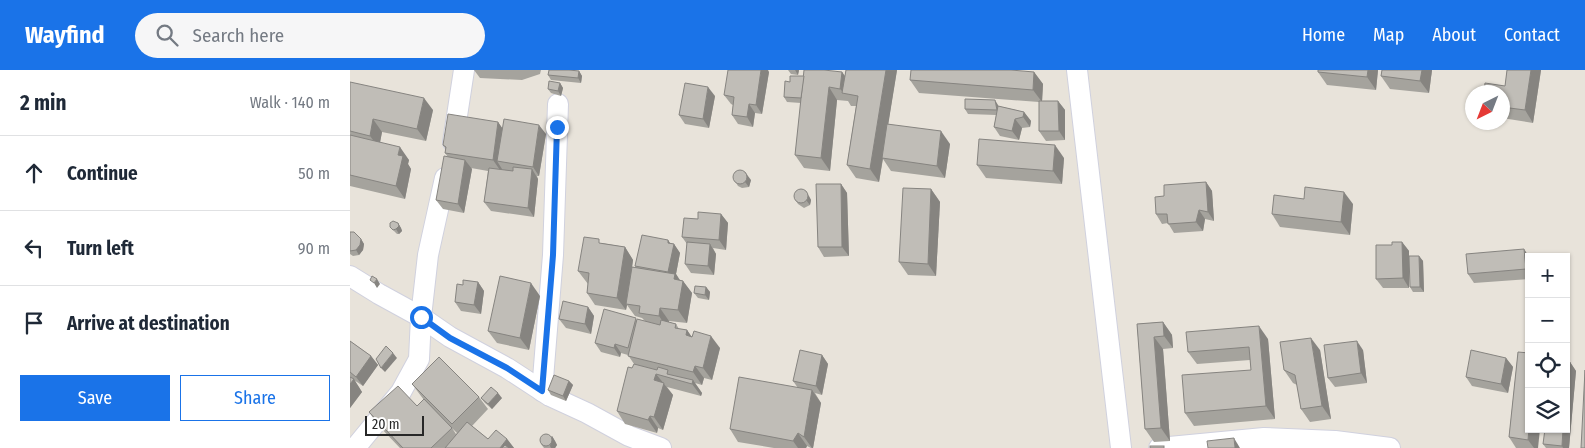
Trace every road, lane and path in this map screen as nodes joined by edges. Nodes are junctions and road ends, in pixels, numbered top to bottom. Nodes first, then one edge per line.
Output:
1 (464, 70) edge
2 (1077, 70) edge
3 (558, 104) dead end
4 (350, 276) edge
5 (421, 317) junction
6 (542, 391) junction
7 (356, 448) edge
8 (662, 448) edge
9 (1121, 448) edge
10 (1159, 448) edge
11 (1390, 448) edge

1 - 5 street
2 - 9 street
3 - 6 street
4 - 5 street
5 - 6 street
5 - 7 street
6 - 8 street
10 - 11 street

